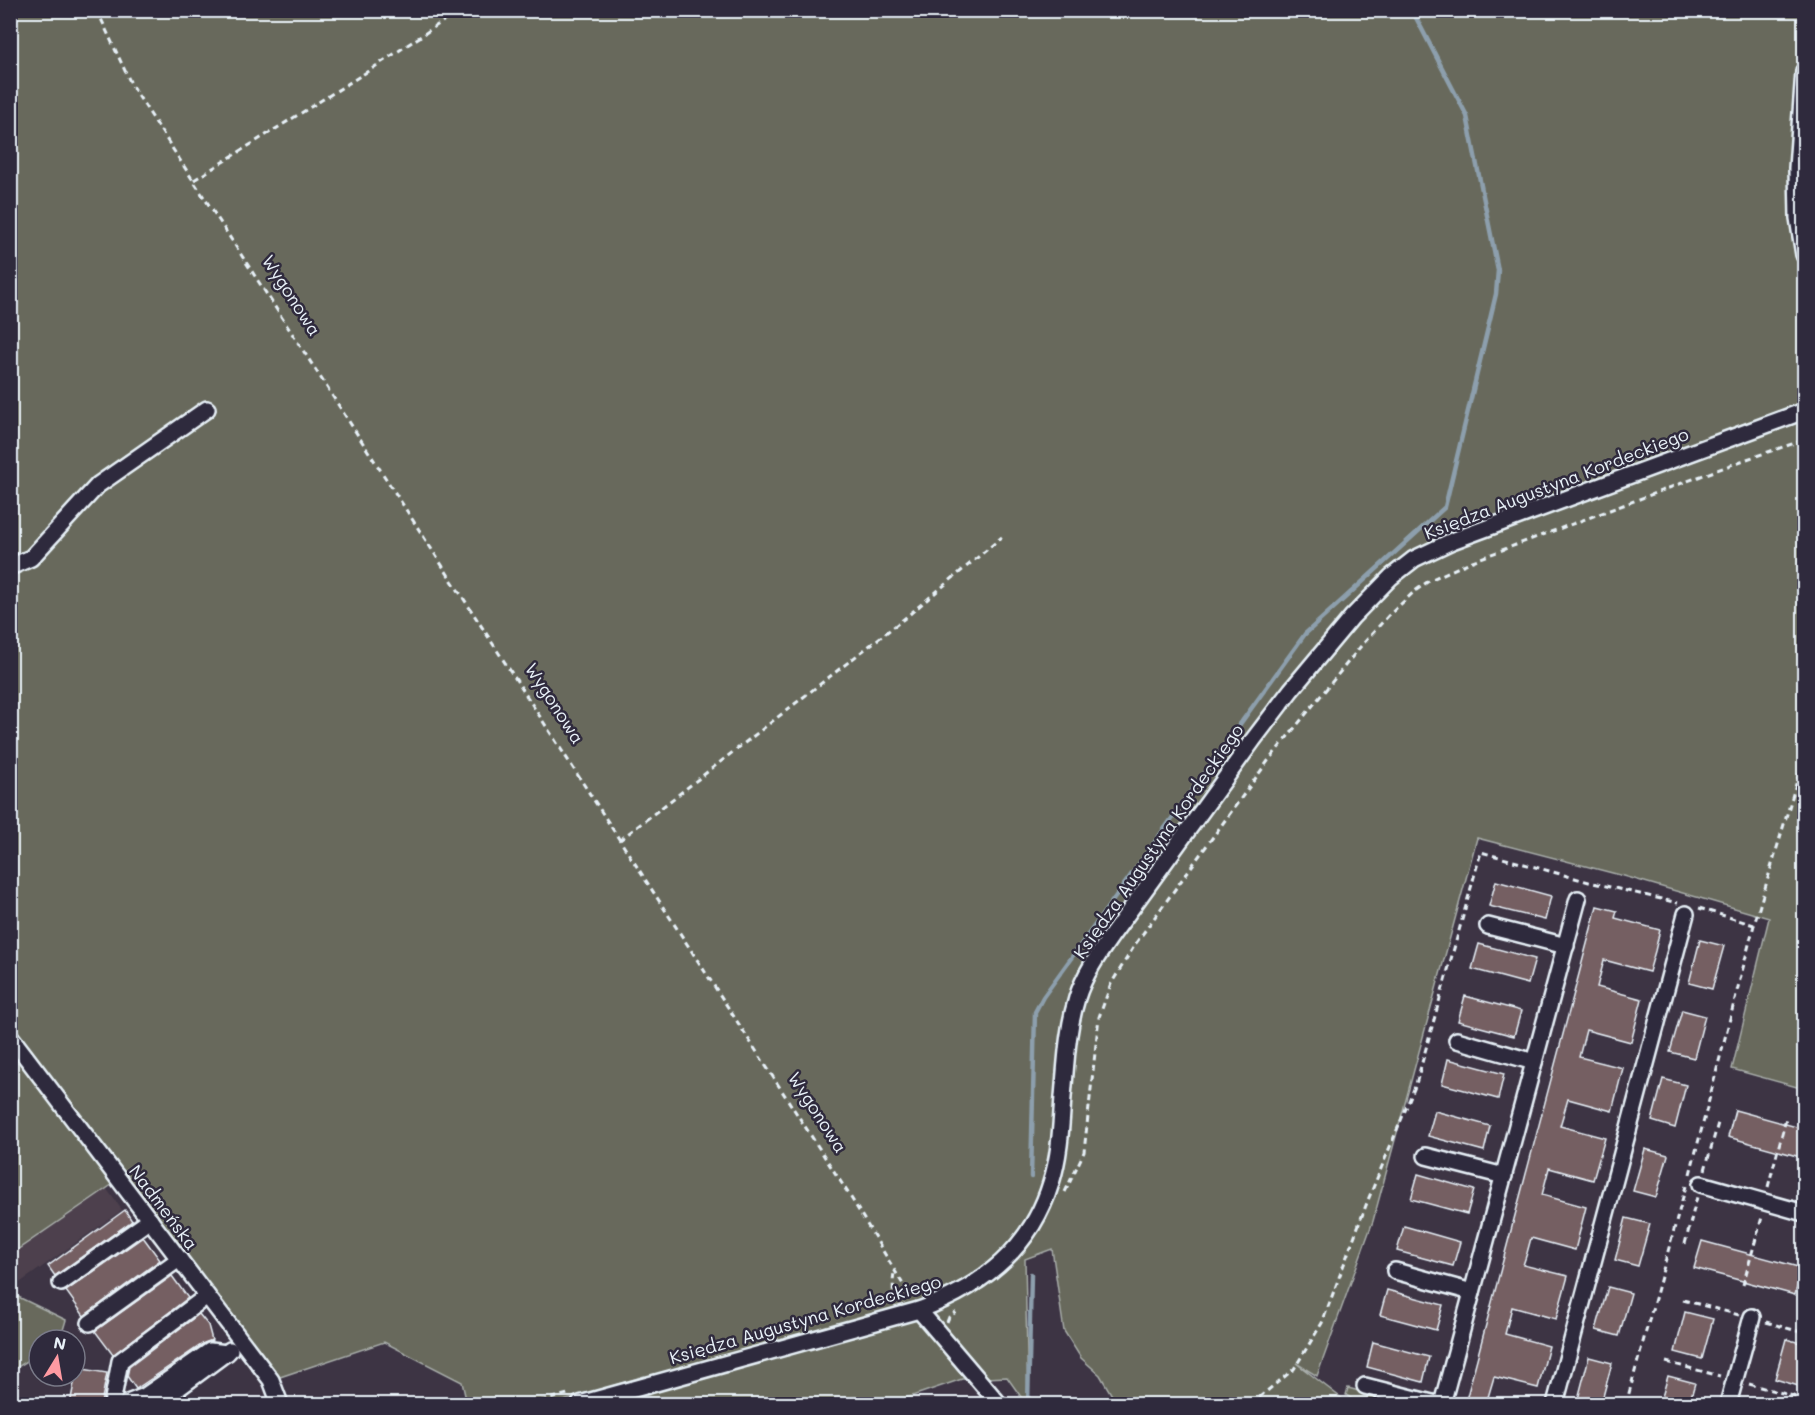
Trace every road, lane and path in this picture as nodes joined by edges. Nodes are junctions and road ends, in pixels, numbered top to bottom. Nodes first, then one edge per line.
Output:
1 (97, 10) edge
2 (460, 10) edge
3 (1804, 71) edge
4 (194, 180) junction
5 (1804, 255) edge
6 (207, 409) dead end
7 (1804, 411) edge
8 (1804, 440) edge
9 (1002, 537) dead end
10 (10, 567) edge
11 (1804, 757) edge
12 (620, 840) junction
13 (1578, 899) dead end
14 (1690, 909) junction
15 (1754, 925) junction
16 (1488, 926) dead end
17 (1566, 946) junction
18 (10, 1036) edge
19 (1457, 1040) dead end
20 (1534, 1062) junction
21 (1786, 1119) dead end
22 (1718, 1123) dead end
23 (1426, 1156) dead end
24 (1504, 1176) junction
25 (1701, 1184) junction
26 (1062, 1200) dead end
27 (1765, 1202) junction
28 (1804, 1213) edge
29 (150, 1220) junction
30 (1685, 1245) dead end
31 (179, 1259) junction
32 (1395, 1271) dead end
33 (61, 1283) dead end
34 (1743, 1285) dead end
35 (1472, 1292) junction
36 (207, 1296) junction
37 (964, 1307) dead end
38 (919, 1310) junction
39 (1752, 1317) dead end
40 (90, 1323) dead end
41 (951, 1329) dead end
42 (242, 1341) junction
43 (227, 1353) junction
44 (1365, 1386) dead end
45 (112, 1404) edge
46 (125, 1404) edge
47 (158, 1404) edge
48 (280, 1404) edge
49 (580, 1404) edge
50 (999, 1404) edge
51 (1251, 1404) edge
52 (1436, 1404) edge
53 (1442, 1404) edge
54 (1555, 1404) edge
55 (1626, 1404) edge
56 (1728, 1404) edge

1 - 4 path, Wygonowa
2 - 4 path
3 - 5 street
4 - 12 path, Wygonowa
6 - 10 street
7 - 38 street, Księdza Augustyna Kordeckiego
8 - 26 path
9 - 12 path
11 - 15 path
12 - 38 path, Wygonowa
13 - 17 street
14 - 15 path
14 - 51 path
14 - 54 street
15 - 55 path
16 - 17 street
17 - 20 street
18 - 29 street, Nadmeńska
19 - 20 street
20 - 24 street
21 - 27 path
22 - 25 path
23 - 24 street
24 - 35 street
25 - 27 street
25 - 30 path
27 - 28 street
27 - 34 path
29 - 31 street, Nadmeńska
29 - 33 street
31 - 36 street, Nadmeńska
31 - 40 street
32 - 35 street
35 - 53 street
36 - 42 street, Nadmeńska
36 - 45 street
37 - 41 path
38 - 49 street, Księdza Augustyna Kordeckiego
38 - 50 street
39 - 56 street
42 - 43 street
42 - 48 street, Nadmeńska
43 - 46 street
43 - 47 street
44 - 52 street

